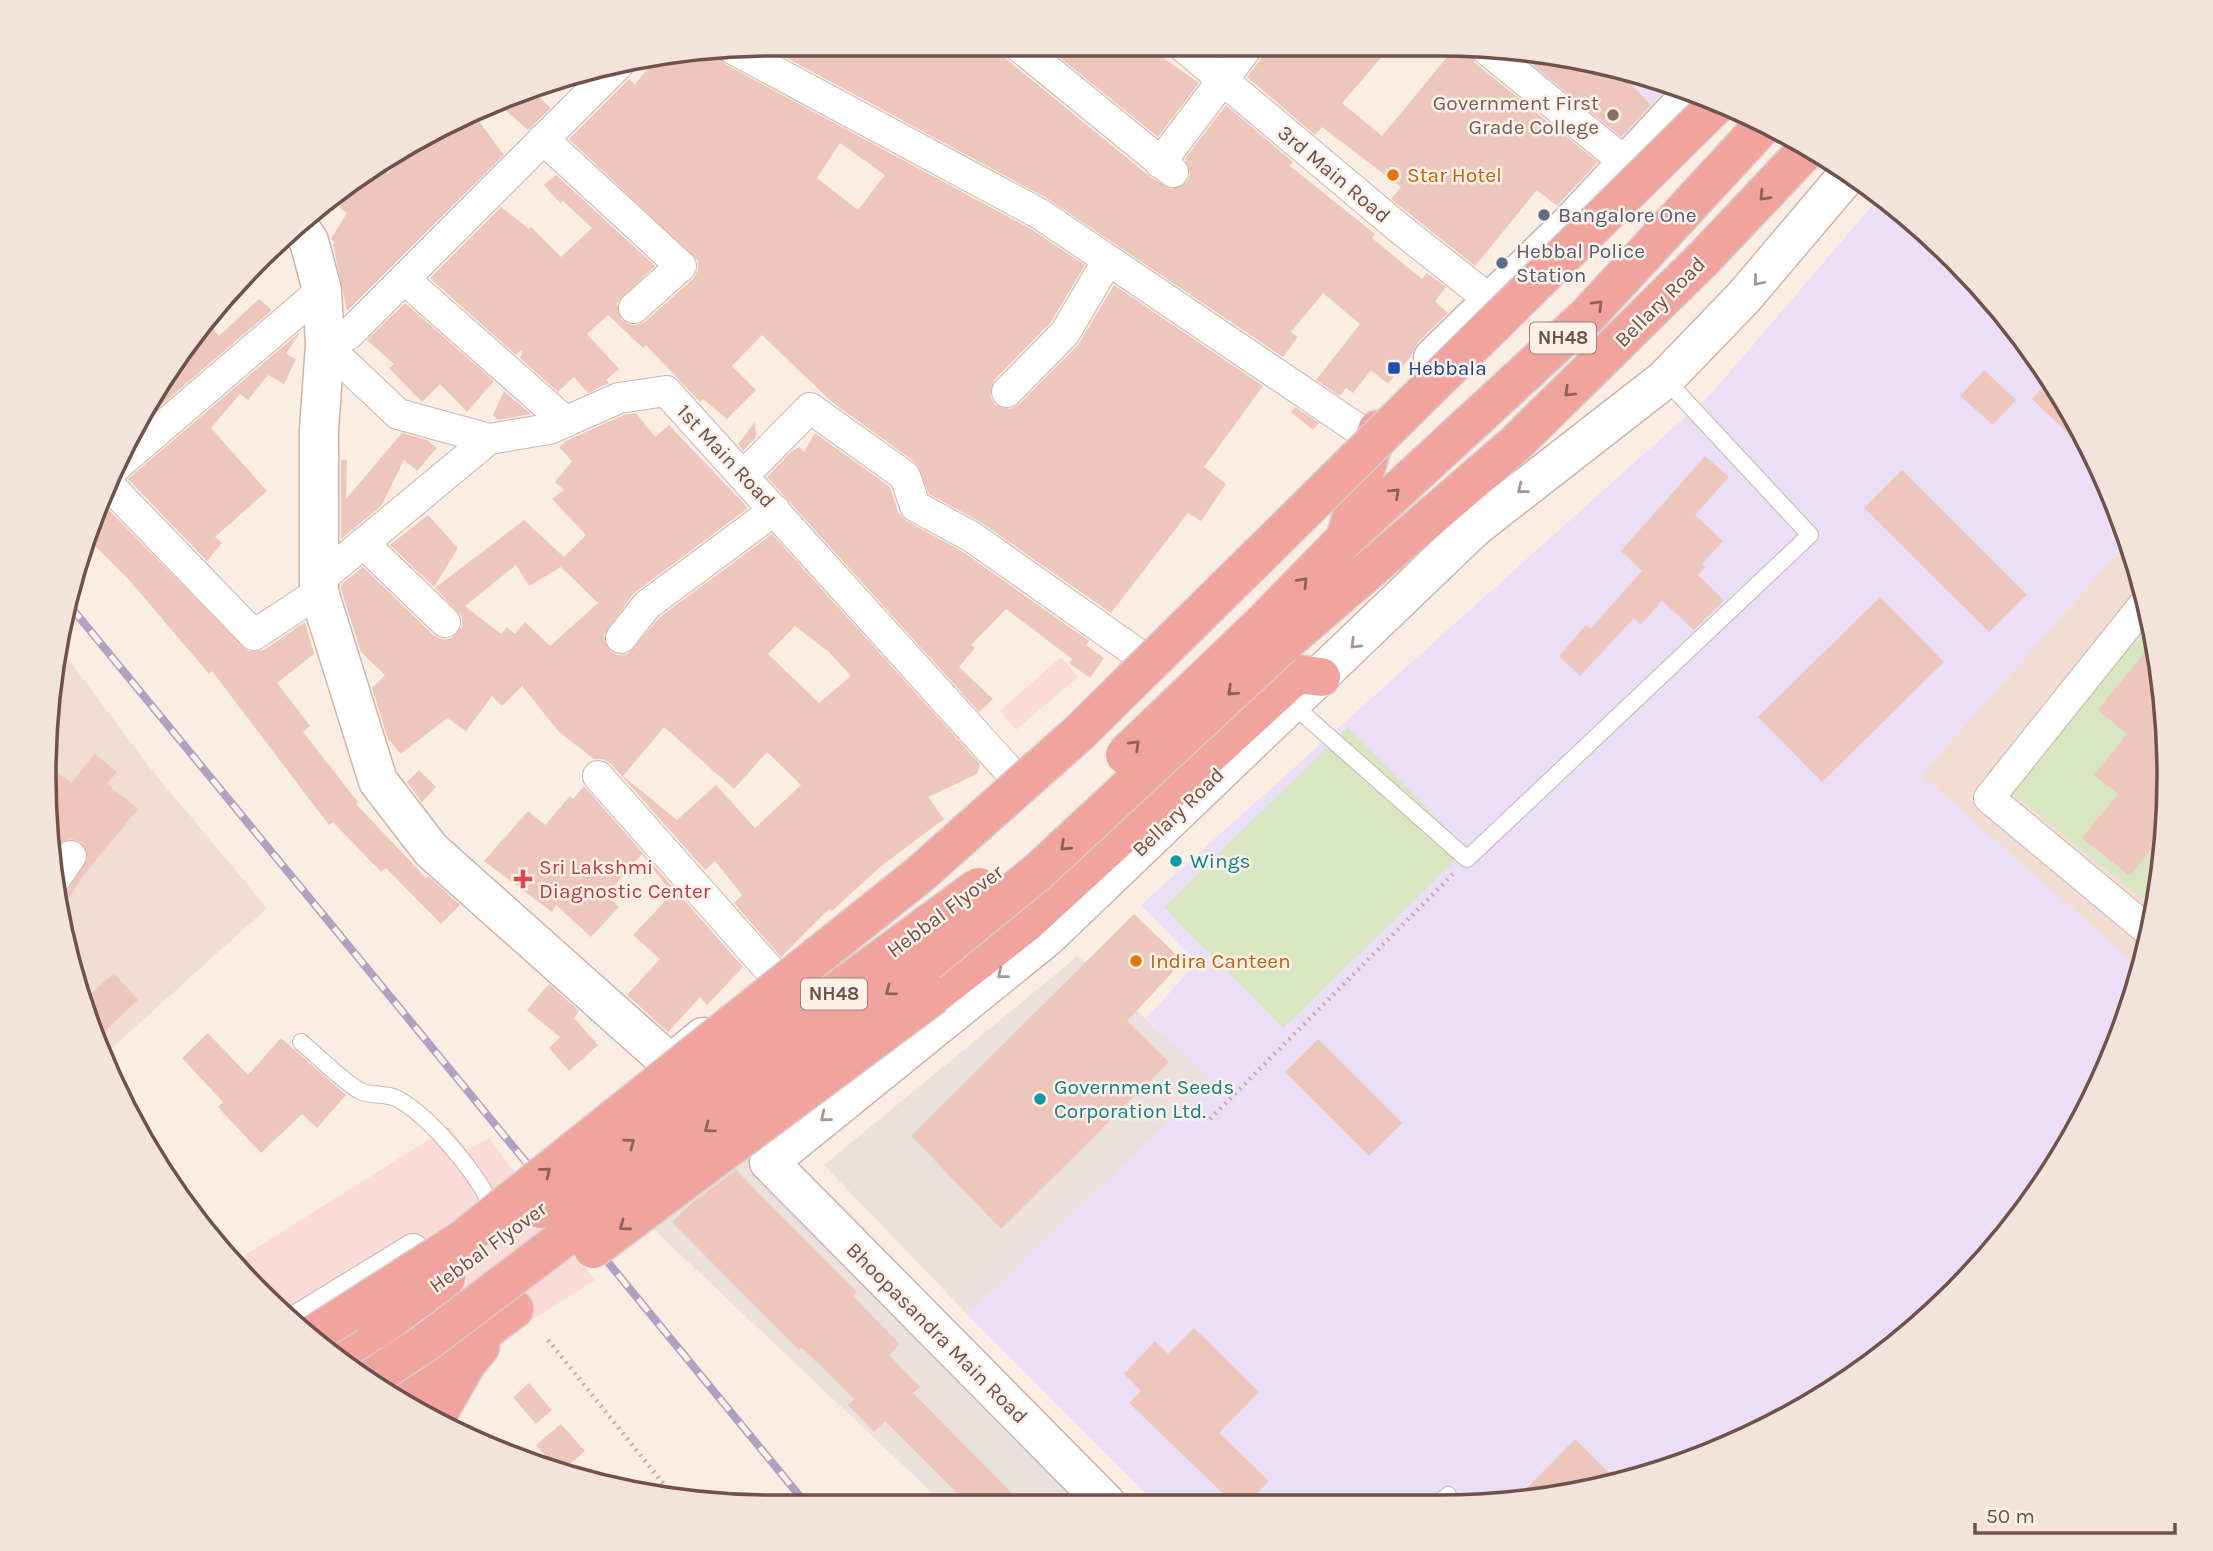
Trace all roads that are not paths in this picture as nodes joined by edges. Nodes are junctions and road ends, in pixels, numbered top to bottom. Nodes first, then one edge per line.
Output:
1 (1031, 56) edge
2 (1194, 56) edge
3 (1240, 56) edge
4 (748, 57) edge
5 (1500, 59) edge
6 (607, 77) edge
7 (1221, 79) junction
8 (1685, 100) edge
9 (1711, 110) edge
10 (1758, 131) edge
11 (543, 139) junction
12 (1802, 155) edge
13 (1626, 163) junction
14 (1842, 181) edge
15 (303, 233) edge
16 (1108, 260) junction
17 (404, 279) junction
18 (321, 290) junction
19 (1490, 300) junction
20 (634, 308) dead end
21 (325, 345) junction
22 (1665, 379) junction
23 (1007, 392) dead end
24 (1372, 420) junction
25 (149, 421) edge
26 (566, 422) junction
27 (489, 439) junction
28 (743, 476) junction
29 (115, 491) edge
30 (775, 510) junction
31 (1345, 539) junction
32 (363, 543) junction
33 (319, 586) junction
34 (2138, 613) edge
35 (444, 622) dead end
36 (1272, 635) junction
37 (621, 638) dead end
38 (1138, 654) junction
39 (1321, 677) junction
40 (1292, 704) junction
41 (1011, 774) junction
42 (598, 776) dead end
43 (71, 856) dead end
44 (62, 869) edge
45 (2141, 924) edge
46 (775, 976) junction
47 (301, 1042) dead end
48 (769, 1162) joint
49 (490, 1202) joint
50 (514, 1308) junction
51 (302, 1317) edge
52 (319, 1331) edge
53 (345, 1352) edge
54 (377, 1375) edge
55 (404, 1391) edge
56 (439, 1412) edge
57 (1098, 1495) edge

1 - 7 street
2 - 7 street, 3rd Main Road
3 - 7 street
4 - 16 street
5 - 13 street
6 - 11 street
7 - 19 street, 3rd Main Road
8 - 13 street
52 -> 9 highway, bridge
31 -> 10 highway, Bellary Road / NH48
11 - 17 street
11 - 20 street
12 -> 36 highway, Bellary Road / NH48
13 - 19 street
14 -> 22 street, Bellary Road
15 - 18 street
16 - 23 street
16 - 24 street
17 - 21 street
17 - 26 street
18 - 21 street
18 - 25 street
19 - 24 street
21 - 27 street, 1st Main Road
21 - 33 street
22 -> 39 street, Bellary Road
22 - 40 lane
24 - 31 highway
24 - 38 street
26 - 27 street, 1st Main Road
26 - 28 street, 1st Main Road
27 - 32 street
28 - 30 street, 1st Main Road
28 - 38 street
29 - 33 street
30 - 37 street
30 - 41 street, 1st Main Road
36 -> 31 highway, Hebbal Flyover / NH48
32 - 33 street
32 - 35 street
33 - 46 street
34 - 45 street
53 -> 36 highway, Hebbal Flyover / NH48, bridge
36 -> 54 highway, Hebbal Flyover, bridge
38 - 41 street
39 - 40 street, Bellary Road
39 -> 50 highway, NH48, bridge
40 -> 48 street, Bellary Road
41 - 46 street
42 - 46 street
43 - 44 street
47 - 49 lane
48 - 57 street, Bhoopasandra Main Road
49 - 51 street
50 - 55 highway, NH48
50 - 56 highway

